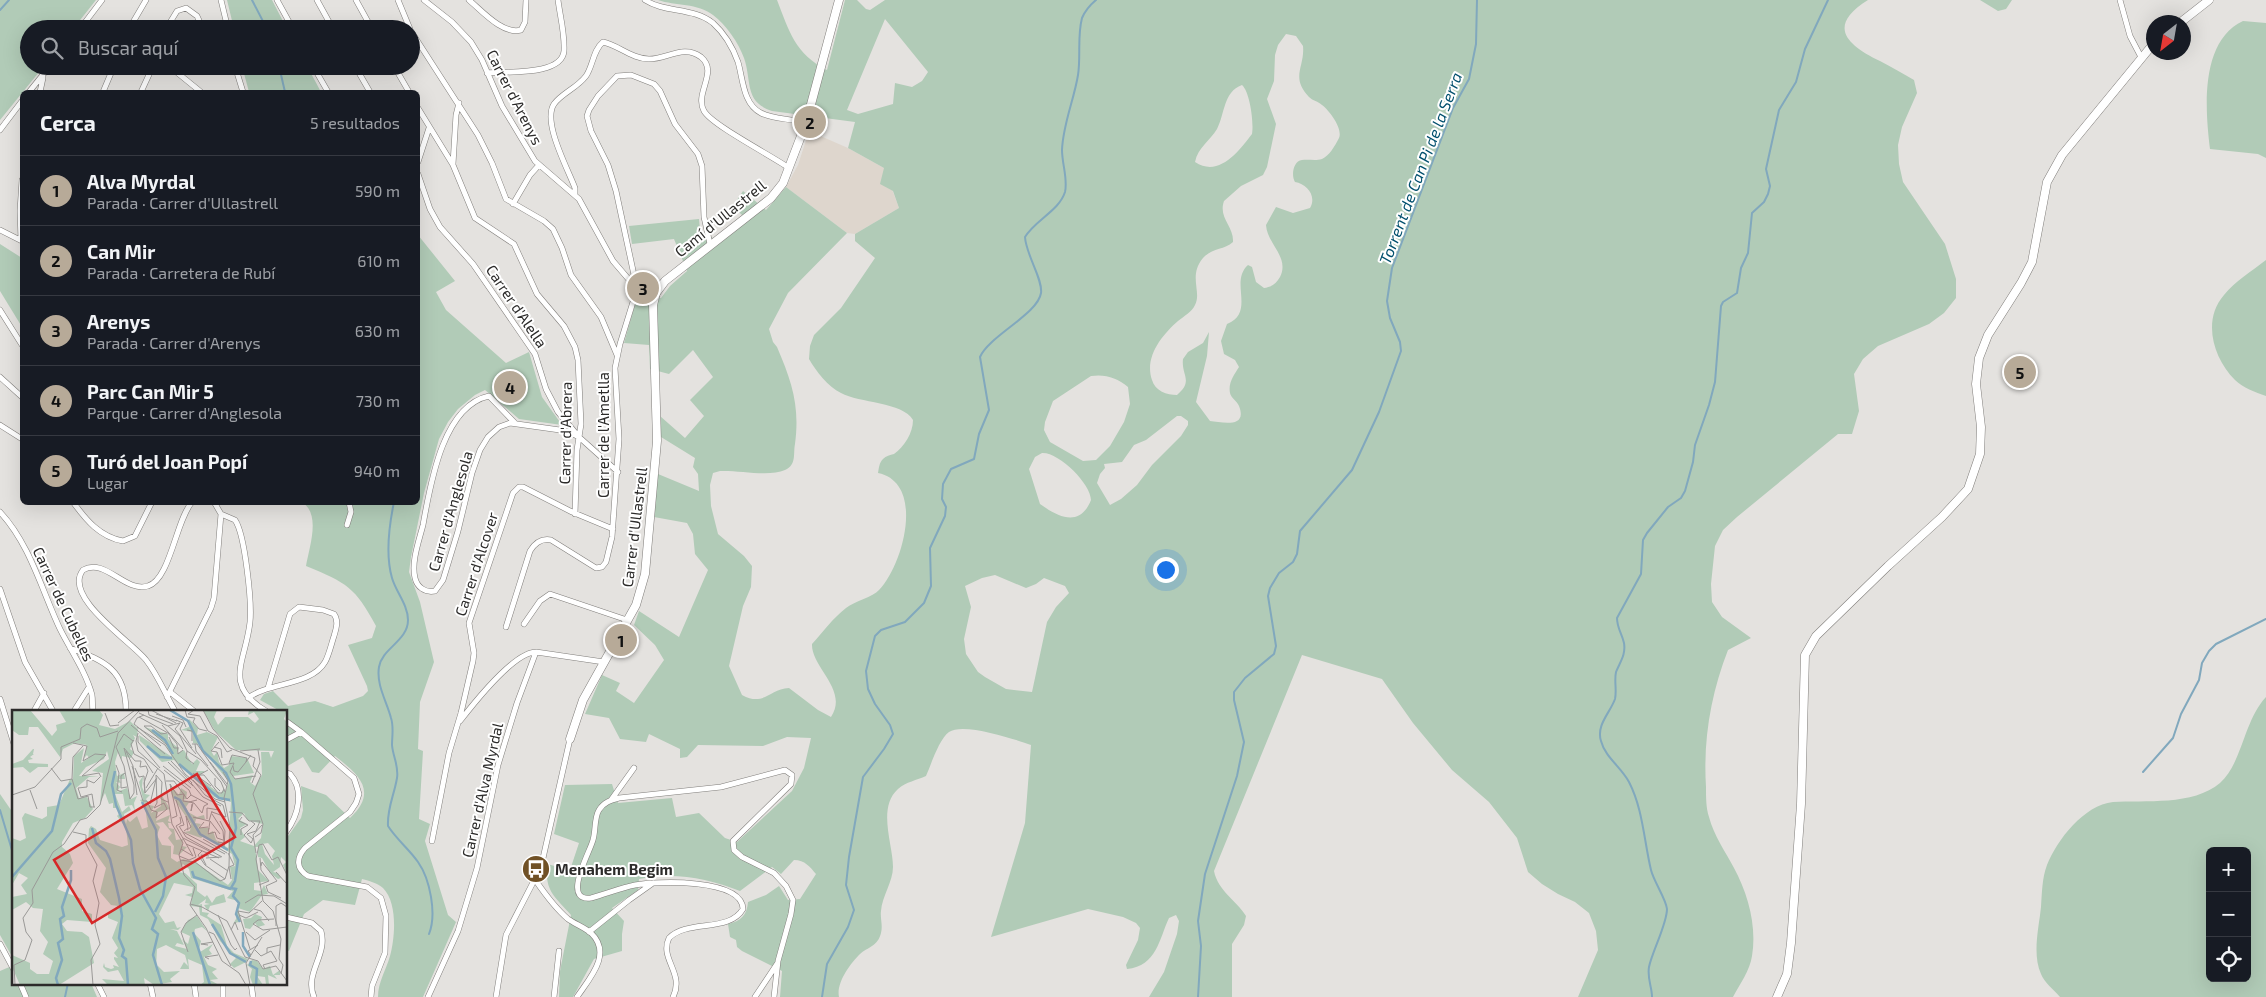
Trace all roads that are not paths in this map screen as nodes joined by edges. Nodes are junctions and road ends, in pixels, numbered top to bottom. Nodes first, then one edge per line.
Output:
1 (102, 0) edge
2 (146, 0) edge
3 (222, 0) edge
4 (277, 0) edge
5 (317, 0) edge
6 (356, 0) edge
7 (398, 0) edge
8 (424, 0) edge
9 (469, 0) edge
10 (526, 0) edge
11 (558, 0) edge
12 (644, 0) edge
13 (839, 0) edge
14 (2120, 0) edge
15 (2210, 0) edge
16 (2190, 15) edge
17 (87, 20) edge
18 (134, 20) edge
19 (172, 20) edge
20 (199, 20) edge
21 (226, 20) edge
22 (288, 20) edge
23 (329, 20) edge
24 (367, 20) edge
25 (407, 20) edge
26 (420, 44) edge
27 (2146, 52) edge
28 (2141, 57) junction
29 (487, 72) junction
30 (43, 75) joint
31 (110, 75) edge
32 (149, 75) edge
33 (180, 75) edge
34 (238, 75) edge
35 (318, 75) edge
36 (360, 75) edge
37 (399, 75) edge
38 (31, 90) edge
39 (40, 90) edge
40 (104, 90) edge
41 (142, 90) edge
42 (198, 90) edge
43 (242, 90) edge
44 (327, 90) edge
45 (369, 90) edge
46 (407, 90) edge
47 (20, 104) edge
48 (459, 104) junction
49 (420, 112) edge
50 (806, 123) junction
51 (429, 128) junction
52 (0, 130) edge
53 (420, 156) edge
54 (453, 165) junction
55 (539, 165) junction
56 (790, 168) junction
57 (420, 180) edge
58 (575, 194) junction
59 (513, 204) junction
60 (0, 230) edge
61 (20, 240) edge
62 (710, 244) junction
63 (637, 289) junction
64 (654, 300) junction
65 (0, 310) edge
66 (20, 342) edge
67 (617, 356) junction
68 (0, 377) edge
69 (20, 395) edge
70 (515, 423) junction
71 (0, 426) edge
72 (579, 437) junction
73 (20, 438) edge
74 (618, 472) junction
75 (0, 505) edge
76 (77, 505) edge
77 (150, 505) edge
78 (190, 505) edge
79 (216, 505) edge
80 (350, 505) edge
81 (221, 514) junction
82 (575, 514) junction
83 (2, 515) edge
84 (347, 525) dead end
85 (613, 529) junction
86 (0, 590) edge
87 (627, 620) junction
88 (524, 624) dead end
89 (506, 627) dead end
90 (70, 648) junction
91 (536, 652) junction
92 (604, 662) junction
93 (89, 687) junction
94 (268, 688) junction
95 (44, 693) junction
96 (169, 694) junction
97 (248, 698) junction
98 (0, 699) edge
99 (35, 710) edge
100 (52, 710) edge
101 (75, 710) edge
102 (93, 710) edge
103 (126, 710) edge
104 (175, 710) edge
105 (193, 710) edge
106 (265, 710) edge
107 (288, 722) edge
108 (458, 724) junction
109 (301, 732) junction
110 (12, 733) edge
111 (288, 739) edge
112 (570, 739) joint
113 (634, 768) dead end
114 (288, 774) edge
115 (611, 800) junction
116 (288, 829) edge
117 (432, 841) dead end
118 (536, 881) junction
119 (654, 883) junction
120 (288, 918) edge
121 (589, 932) junction
122 (0, 944) edge
123 (559, 951) dead end
124 (777, 964) junction
125 (12, 966) edge
126 (20, 984) edge
127 (98, 984) edge
128 (150, 984) edge
129 (194, 984) edge
130 (222, 984) edge
131 (251, 984) edge
132 (26, 997) edge
133 (104, 997) edge
134 (153, 997) edge
135 (196, 997) edge
136 (223, 997) edge
137 (253, 997) edge
138 (314, 997) edge
139 (371, 997) edge
140 (428, 997) edge
141 (496, 997) edge
142 (554, 997) edge
143 (577, 997) edge
144 (674, 997) edge
145 (756, 997) edge
146 (774, 997) edge
147 (1777, 997) edge

1 - 17 street
2 - 18 street
3 - 21 street
4 - 22 street
5 - 23 street
6 - 24 street
7 - 25 street
8 - 29 street, Carrer d'Arenys
9 - 10 street
11 - 29 street
12 - 50 street
13 - 50 street, Camí d'Ullastrell
14 - 28 street
15 - 16 street
19 - 20 street
26 - 48 street
27 - 28 street
28 - 147 street
29 - 55 street, Carrer d'Arenys
30 - 38 street
30 - 39 street
31 - 40 street
32 - 41 street
33 - 42 street
34 - 43 street
35 - 44 street
36 - 45 street
37 - 46 street
47 - 52 street
48 - 54 street
48 - 59 street
49 - 51 street, Carrer d'Abrera
50 - 56 street, Camí d'Ullastrell
51 - 53 street
51 - 54 street, Carrer d'Abrera
54 - 72 street, Carrer d'Abrera
55 - 58 street, Carrer d'Arenys
55 - 59 street
56 - 58 street
56 - 62 street, Camí d'Ullastrell
57 - 72 street, Carrer d'Alella
58 - 63 street, Carrer d'Arenys
59 - 67 street
60 - 61 street
62 - 63 street
62 - 64 street, Camí d'Ullastrell
63 - 64 street, Carrer d'Arenys
63 - 67 street, Carrer de l'Ametlla
64 - 87 street, Carrer d'Ullastrell
65 - 66 street
67 - 74 street, Carrer de l'Ametlla
68 - 69 street
70 - 70 street, Carrer d'Anglesola
70 - 72 street
71 - 73 street
72 - 74 street, Carrer d'Alella
72 - 82 street, Carrer d'Abrera
74 - 85 street, Carrer de l'Ametlla
75 - 83 street, Carrer de Cubelles
76 - 77 street
78 - 96 street
79 - 81 street
80 - 84 street
81 - 96 street
81 - 97 street
82 - 85 street, Carrer d'Alcover
82 - 108 street, Carrer d'Alcover
83 - 90 street, Carrer de Cubelles
85 - 89 street, Carrer de l'Ametlla
86 - 95 street
87 - 88 street
87 - 92 street, Carrer d'Ullastrell
90 - 93 street, Carrer de Cubelles
90 - 103 street
91 - 92 street
91 - 108 street
91 - 140 street, Carrer d'Alva Myrdal
92 - 112 street, Carrer d'Ullastrell
93 - 101 street
93 - 102 street, Carrer de Cubelles
94 - 94 street
94 - 97 street
95 - 99 street
95 - 100 street
96 - 104 street
96 - 105 street
97 - 106 street
98 - 110 street
107 - 109 street
108 - 117 street, Carrer d'Alcover
109 - 111 street
109 - 139 street
112 - 118 street, Carrer d'Ullastrell
113 - 115 street
114 - 116 street
115 - 119 street
115 - 124 street
118 - 121 street
118 - 141 street, Carrer d'Ullastrell
119 - 121 street
119 - 144 street
120 - 138 street
121 - 143 street
122 - 125 street
123 - 142 street
124 - 145 street
124 - 146 street
126 - 132 street
127 - 133 street
128 - 134 street
129 - 135 street
130 - 136 street
131 - 137 street

